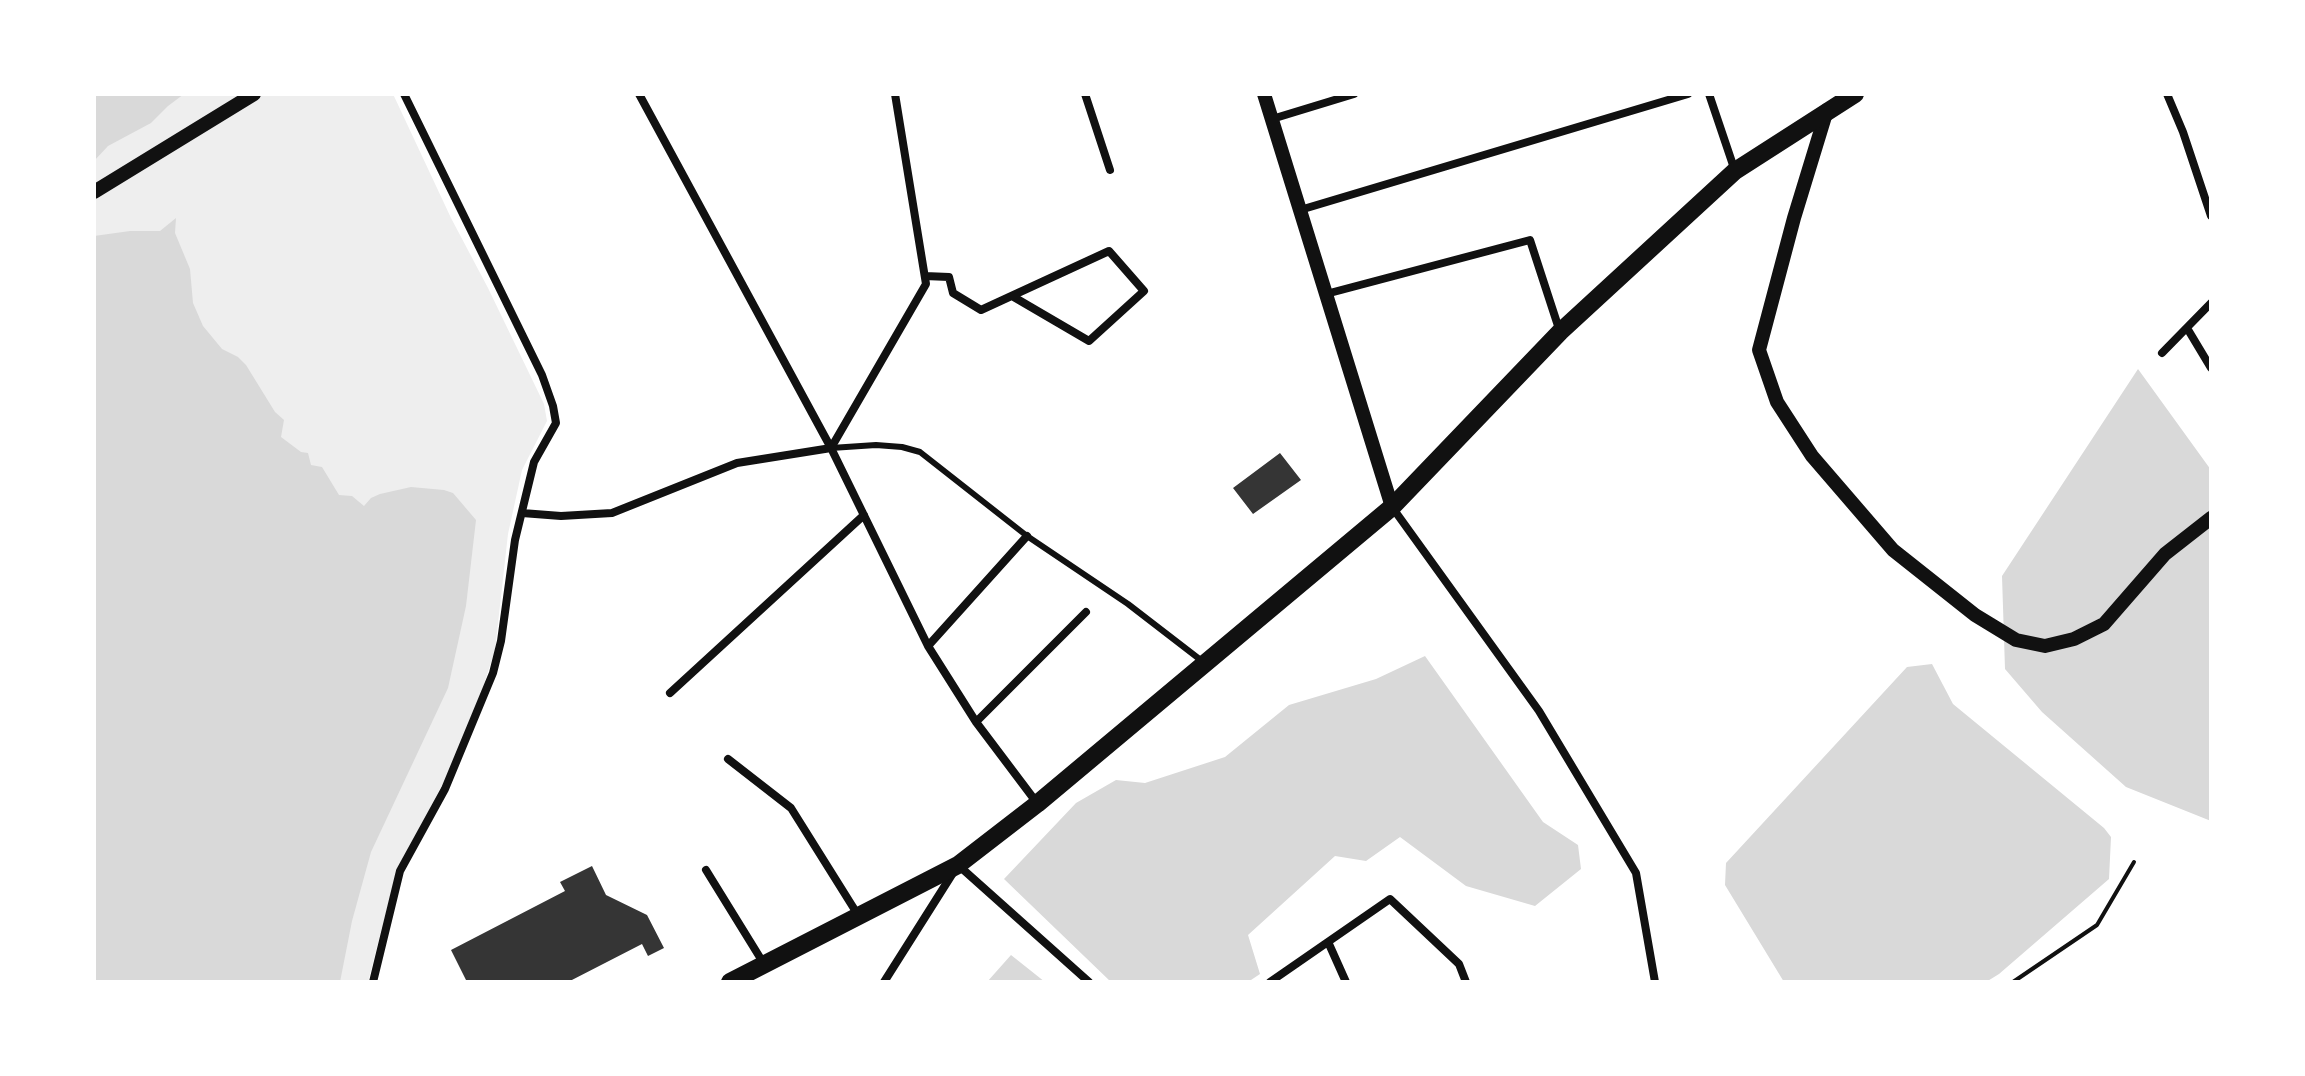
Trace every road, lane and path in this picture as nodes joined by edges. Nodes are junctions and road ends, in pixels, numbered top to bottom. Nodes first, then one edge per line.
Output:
1 (254, 94) edge
2 (404, 94) edge
3 (639, 94) edge
4 (1085, 94) edge
5 (1264, 94) edge
6 (1354, 94) edge
7 (1688, 94) edge
8 (1709, 94) edge
9 (1855, 94) edge
10 (2167, 94) edge
11 (898, 95) edge
12 (1827, 110) junction
13 (1272, 119) junction
14 (1110, 170) dead end
15 (1735, 171) junction
16 (94, 192) edge
17 (1300, 210) junction
18 (2211, 216) edge
19 (925, 276) junction
20 (1326, 294) junction
21 (1012, 296) junction
22 (2211, 303) edge
23 (2187, 328) junction
24 (1560, 332) junction
25 (2162, 353) dead end
26 (2211, 368) edge
27 (831, 448) junction
28 (1392, 507) junction
29 (522, 513) junction
30 (864, 515) junction
31 (2211, 518) edge
32 (1027, 536) junction
33 (1086, 612) dead end
34 (928, 646) junction
35 (1205, 663) junction
36 (670, 693) dead end
37 (976, 722) junction
38 (728, 759) dead end
39 (1037, 804) junction
40 (2134, 862) dead end
41 (958, 865) junction
42 (706, 870) dead end
43 (859, 916) junction
44 (1329, 944) junction
45 (765, 965) junction
46 (373, 982) edge
47 (730, 982) edge
48 (884, 982) edge
49 (1089, 982) edge
50 (1270, 982) edge
51 (1346, 982) edge
52 (1466, 982) edge
53 (1655, 982) edge
54 (2013, 982) edge

1 - 16 street
2 - 29 street
3 - 27 street
4 - 14 street
5 - 13 street
6 - 13 street
7 - 17 street
8 - 15 street
9 - 12 main road
10 - 18 street
11 - 19 street
12 - 15 main road
12 - 31 street
13 - 17 street
15 - 24 main road
17 - 20 street
19 - 21 street
19 - 27 street
20 - 24 street
20 - 28 street
21 - 21 street
22 - 23 street
23 - 25 street
23 - 26 street
24 - 28 main road
27 - 29 street
27 - 30 street
27 - 32 lane
28 - 35 main road
28 - 53 street
29 - 46 street
30 - 34 street
30 - 36 street
32 - 34 street
32 - 35 lane
33 - 37 street
34 - 37 street
35 - 39 main road
37 - 39 street
38 - 43 street
39 - 41 main road
40 - 54 path
41 - 43 main road
41 - 48 street
41 - 49 street
42 - 45 street
43 - 45 main road
44 - 50 street
44 - 51 street
44 - 52 street
45 - 47 main road

